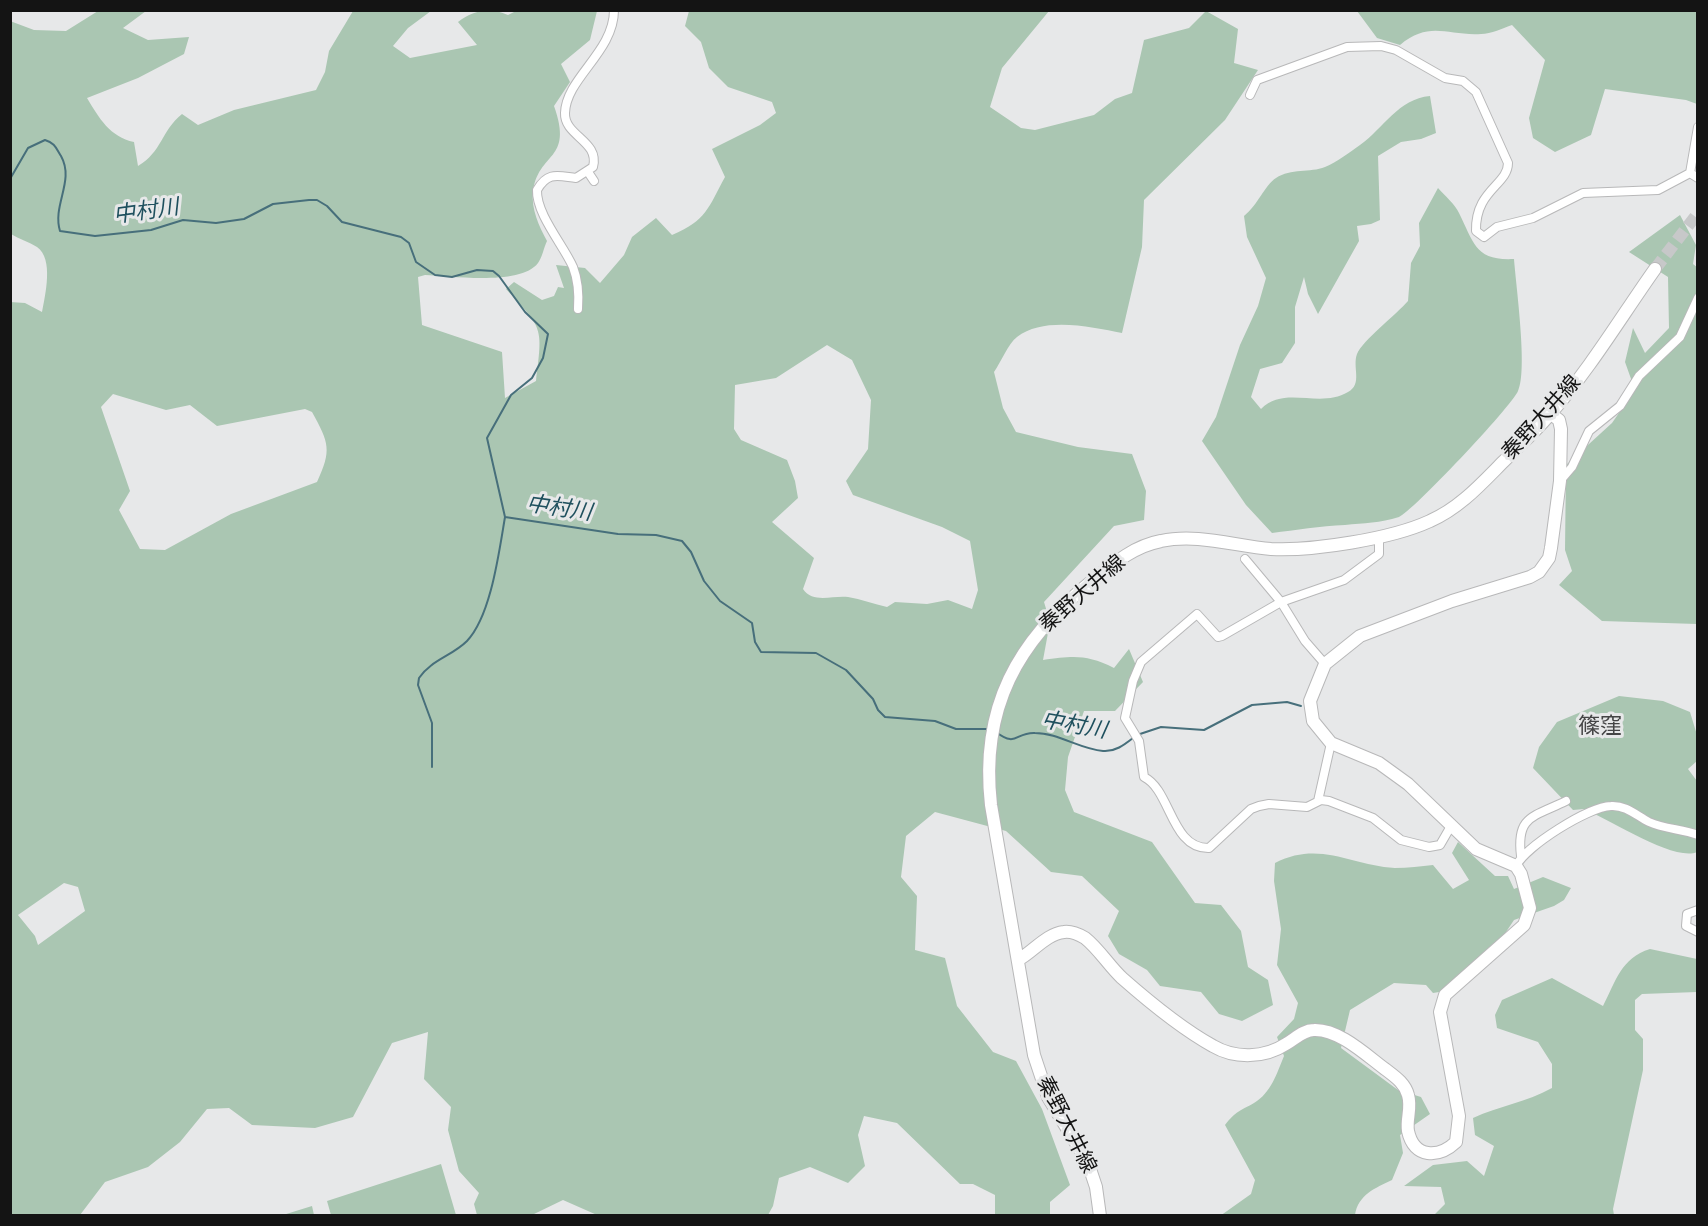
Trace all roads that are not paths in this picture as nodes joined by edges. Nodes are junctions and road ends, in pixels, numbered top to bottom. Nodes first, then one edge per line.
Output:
1 (614, 10) edge
2 (1250, 95) dead end
3 (1698, 127) edge
4 (588, 172) junction
5 (1694, 175) edge
6 (594, 181) dead end
7 (1655, 269) tunnel mouth
8 (1698, 298) edge
9 (578, 309) dead end
10 (1551, 414) junction
11 (1560, 481) junction
12 (1379, 536) junction
13 (1245, 559) dead end
14 (1281, 602) junction
15 (1325, 664) junction
16 (1331, 743) junction
17 (1318, 801) junction
18 (1566, 801) dead end
19 (1451, 826) junction
20 (1698, 835) edge
21 (1518, 861) junction
22 (1698, 910) edge
23 (1698, 932) edge
24 (1018, 960) junction
25 (1100, 1215) edge

1 - 4 street
2 - 5 street
3 - 5 street
4 - 6 street
4 - 9 street
7 - 10 street, 秦野大井線
8 - 11 street
10 - 11 street
10 - 12 street, 秦野大井線
11 - 15 street
12 - 14 street
12 - 24 street, 秦野大井線
13 - 14 street
14 - 15 street
14 - 17 street
15 - 16 street
16 - 17 street
16 - 19 street
17 - 19 street
18 - 21 street
19 - 21 street
20 - 21 street
21 - 24 street
22 - 23 street
24 - 25 street, 秦野大井線

